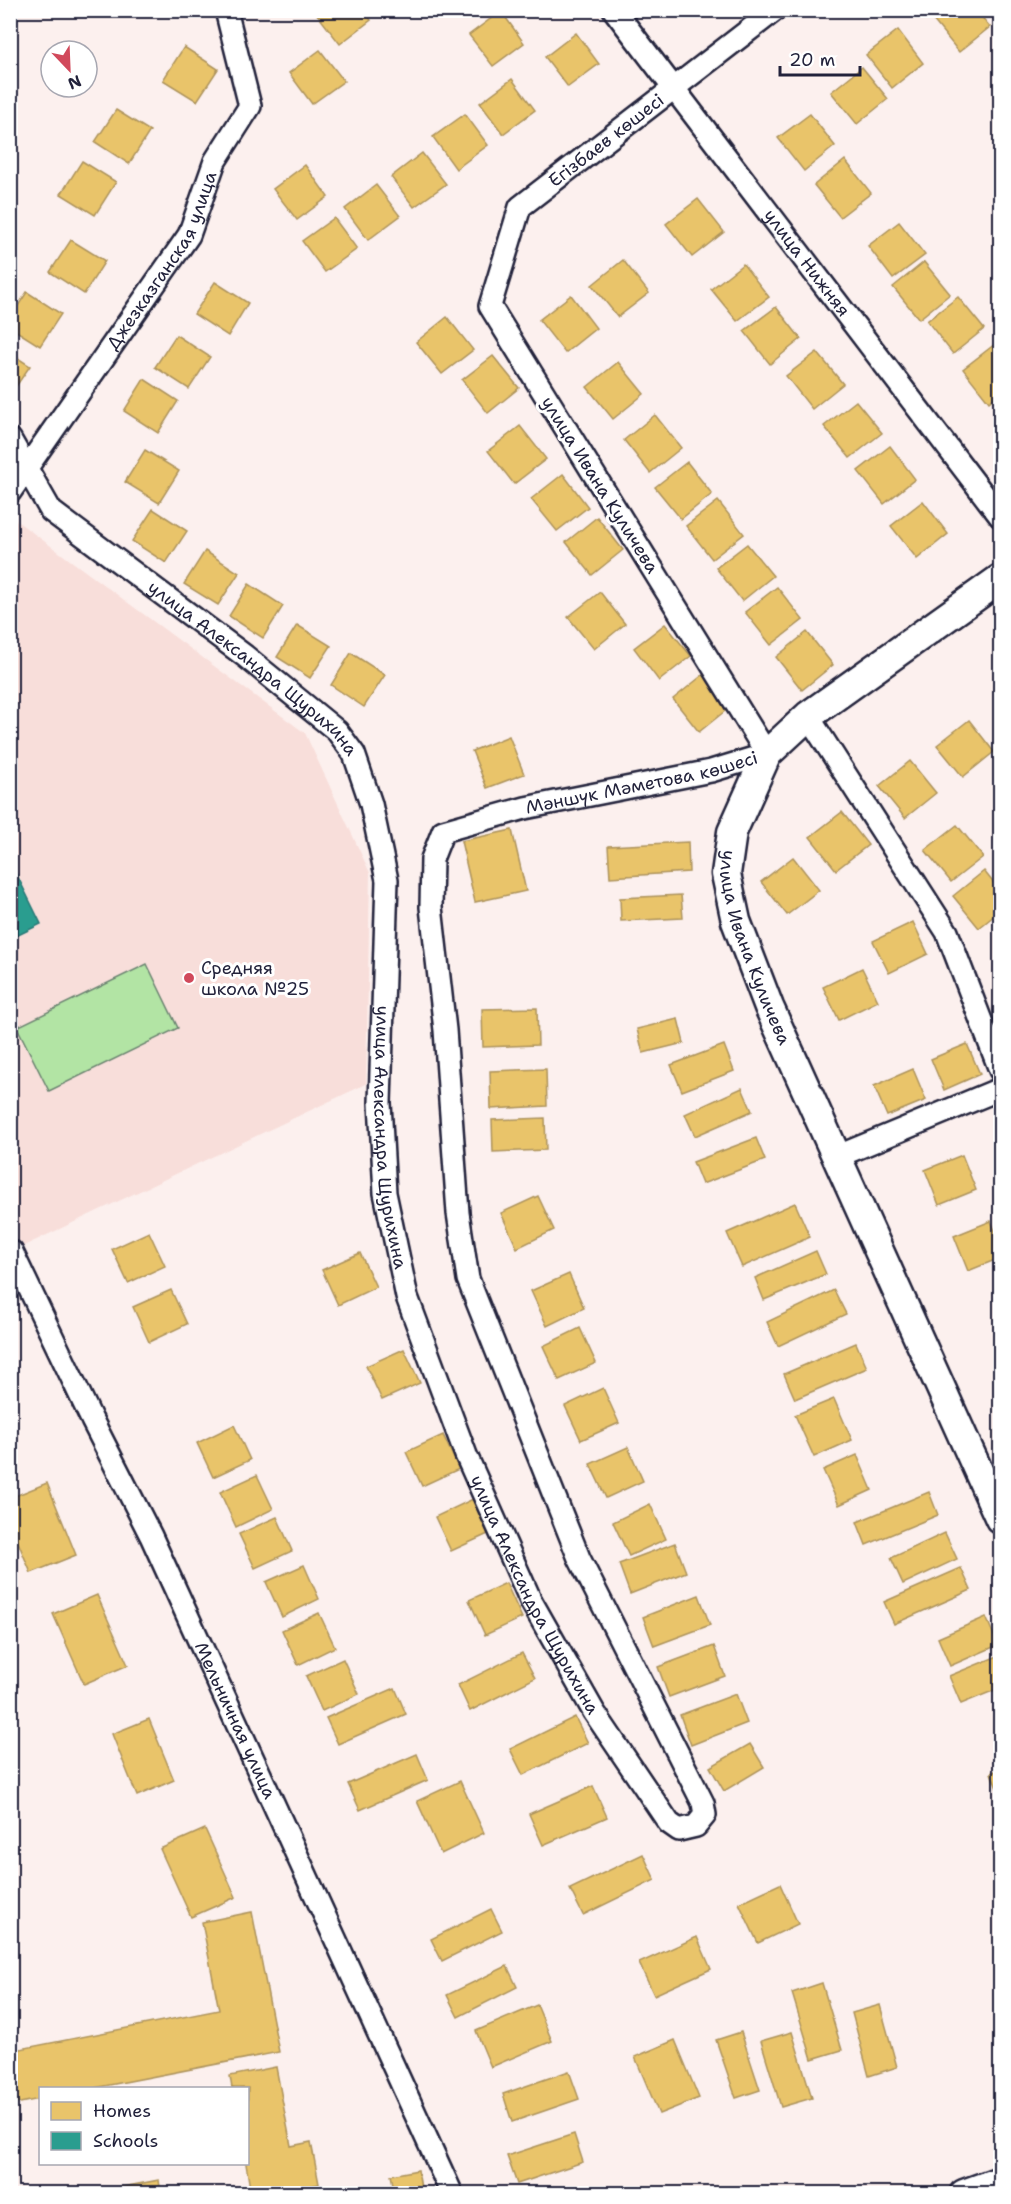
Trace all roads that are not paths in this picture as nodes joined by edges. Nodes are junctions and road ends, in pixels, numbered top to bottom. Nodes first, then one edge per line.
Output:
1 (226, 10) edge
2 (614, 10) edge
3 (775, 10) edge
4 (673, 89) junction
5 (490, 306) joint
6 (10, 439) edge
7 (28, 470) junction
8 (10, 492) edge
9 (1000, 516) edge
10 (1000, 579) edge
11 (807, 716) junction
12 (767, 754) junction
13 (442, 831) joint
14 (1000, 1070) edge
15 (1000, 1089) edge
16 (836, 1156) junction
17 (12, 1252) edge
18 (1000, 1519) edge
19 (1000, 2181) edge
20 (452, 2193) edge
21 (964, 2193) edge

1 - 7 street, Джезказганская улица
2 - 4 street, улица Нижняя
3 - 4 street, Егізбаев көшесі
4 - 5 street, Егізбаев көшесі
4 - 9 street, улица Нижняя
5 - 12 street, улица Ивана Куличева
6 - 7 street, улица Александра Щурихина
7 - 8 street, Джезказганская улица
7 - 13 street, улица Александра Щурихина
10 - 11 street, Мәншүк Мәметова көшесі
11 - 12 street, Мәншүк Мәметова көшесі
11 - 14 street
12 - 13 street, Мәншүк Мәметова көшесі
12 - 16 street, улица Ивана Куличева
15 - 16 street
16 - 18 street, улица Ивана Куличева
17 - 20 street, Мельничная улица
19 - 21 street

